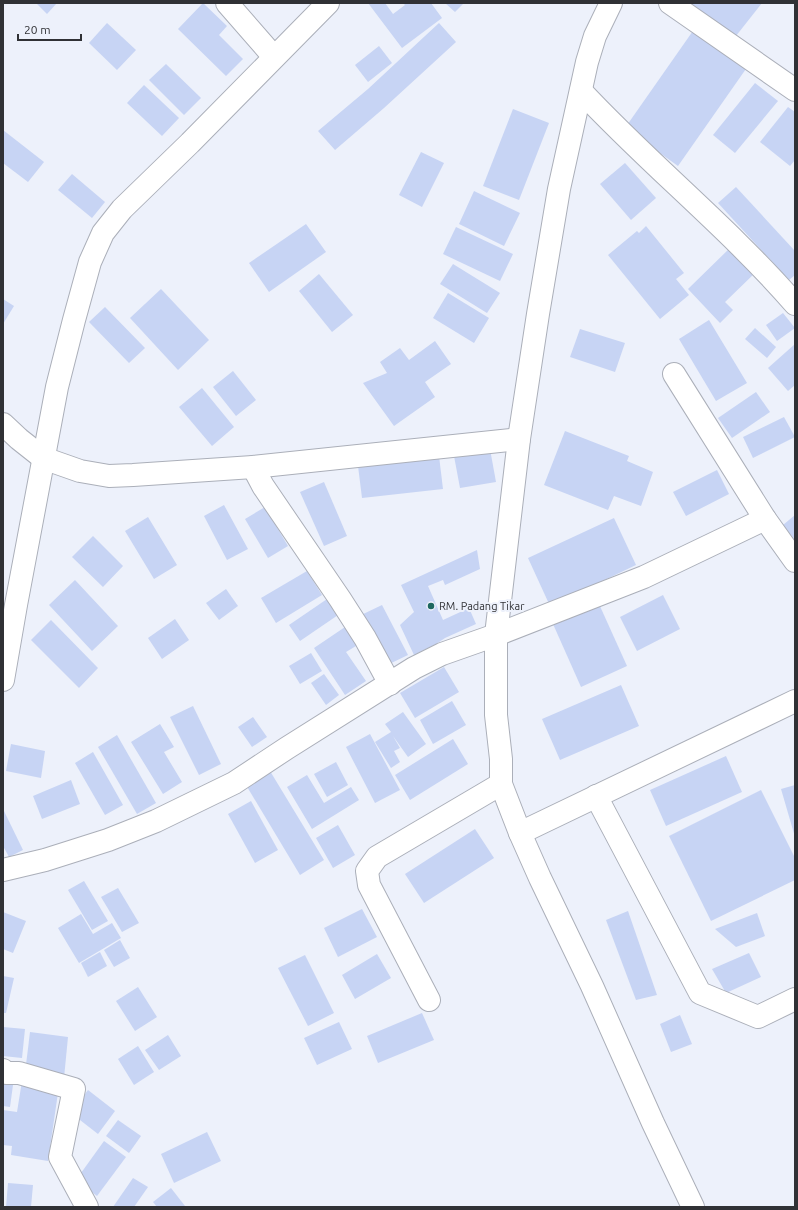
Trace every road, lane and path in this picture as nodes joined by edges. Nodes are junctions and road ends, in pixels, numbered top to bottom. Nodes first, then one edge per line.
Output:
1 (226, 3) edge
2 (328, 3) edge
3 (611, 3) edge
4 (670, 3) edge
5 (274, 57) junction
6 (795, 90) edge
7 (581, 91) junction
8 (795, 304) edge
9 (674, 374) dead end
10 (3, 424) edge
11 (519, 439) junction
12 (43, 458) junction
13 (253, 466) junction
14 (765, 519) junction
15 (795, 561) edge
16 (496, 635) junction
17 (3, 680) edge
18 (390, 684) junction
19 (795, 700) edge
20 (501, 784) junction
21 (596, 796) junction
22 (520, 833) junction
23 (3, 870) edge
24 (795, 999) edge
25 (429, 1000) dead end
26 (3, 1070) edge
27 (87, 1207) edge
28 (693, 1207) edge

1 - 5 street
2 - 5 street
3 - 7 street
4 - 6 street
5 - 12 street
7 - 8 street
7 - 11 street
9 - 14 street
10 - 12 street
11 - 13 street
11 - 16 street
12 - 13 street
12 - 17 street
13 - 18 street
14 - 15 street
14 - 16 street
16 - 18 street
16 - 20 street
18 - 23 street
19 - 21 street
20 - 22 street
20 - 25 street
21 - 22 street
21 - 24 street
22 - 28 street
26 - 27 street

